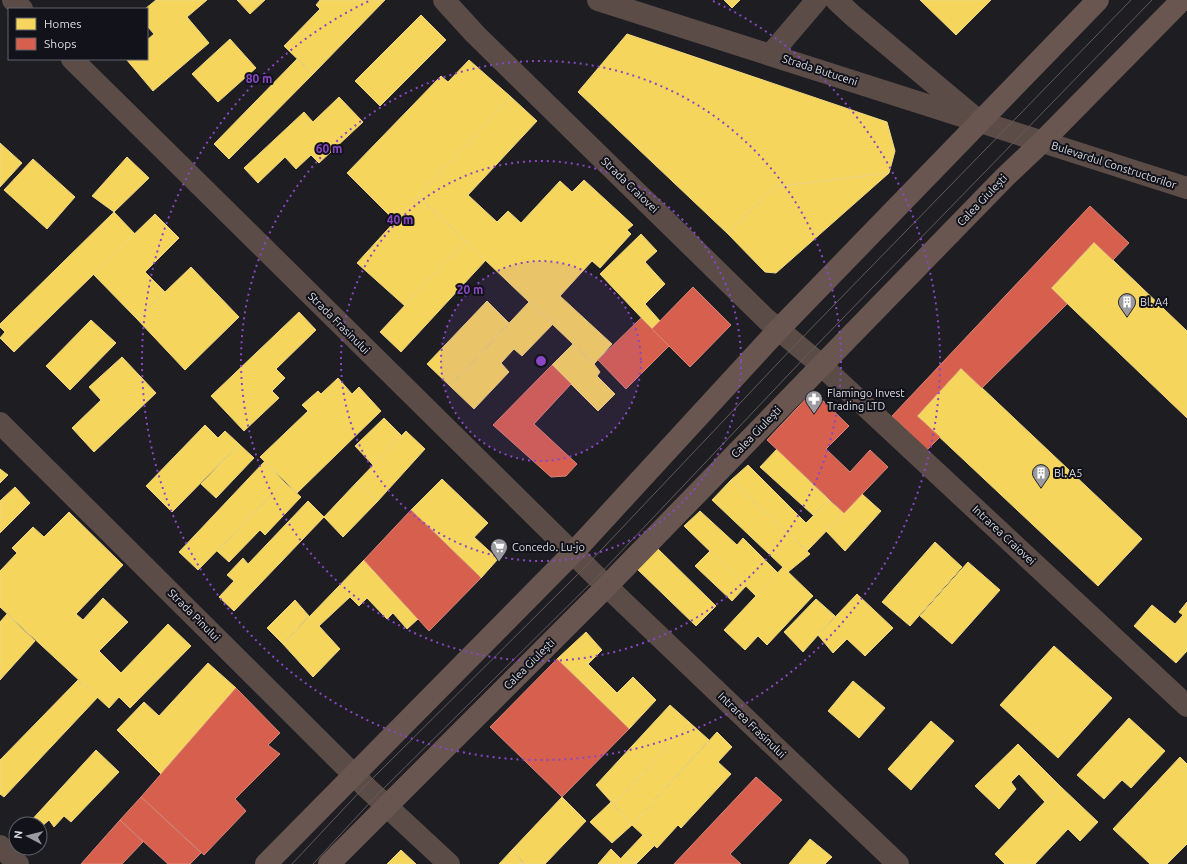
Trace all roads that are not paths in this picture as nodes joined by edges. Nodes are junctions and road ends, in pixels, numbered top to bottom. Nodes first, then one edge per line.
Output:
1 (12, 0) edge
2 (444, 0) edge
3 (598, 0) edge
4 (817, 0) edge
5 (836, 0) edge
6 (1098, 0) edge
7 (1182, 0) edge
8 (21, 8) edge
9 (772, 54) junction
10 (73, 60) edge
11 (980, 122) junction
12 (1042, 142) junction
13 (1187, 188) edge
14 (778, 330) junction
15 (821, 365) junction
16 (0, 423) edge
17 (573, 553) junction
18 (607, 586) junction
19 (1187, 706) edge
20 (353, 774) junction
21 (387, 807) junction
22 (0, 846) edge
23 (18, 864) edge
24 (266, 864) edge
25 (329, 864) edge
26 (449, 864) edge
27 (898, 864) edge

1 - 8 street
2 - 14 street, Strada Craiovei
3 - 9 street, Strada Butuceni
4 - 9 street
5 - 11 street
6 - 11 main road
7 - 12 main road, Calea Giulești
9 - 11 street, Strada Butuceni
10 - 17 street, Strada Frasinului
11 - 12 street, Strada Butuceni
11 - 14 main road
12 - 13 street, Bulevardul Constructorilor
12 - 15 main road, Calea Giulești
14 - 15 street, Strada Craiovei
14 - 17 main road
15 - 18 main road, Calea Giulești
15 - 19 street, Intrarea Craiovei
16 - 20 street, Strada Pinului
17 - 18 street, Strada Frasinului
17 - 20 main road
18 - 21 main road, Calea Giulești
18 - 27 street, Intrarea Frasinului
20 - 21 street, Strada Pinului
20 - 24 main road
21 - 25 main road, Calea Giulești
21 - 26 street, Strada Pinului
22 - 23 street

